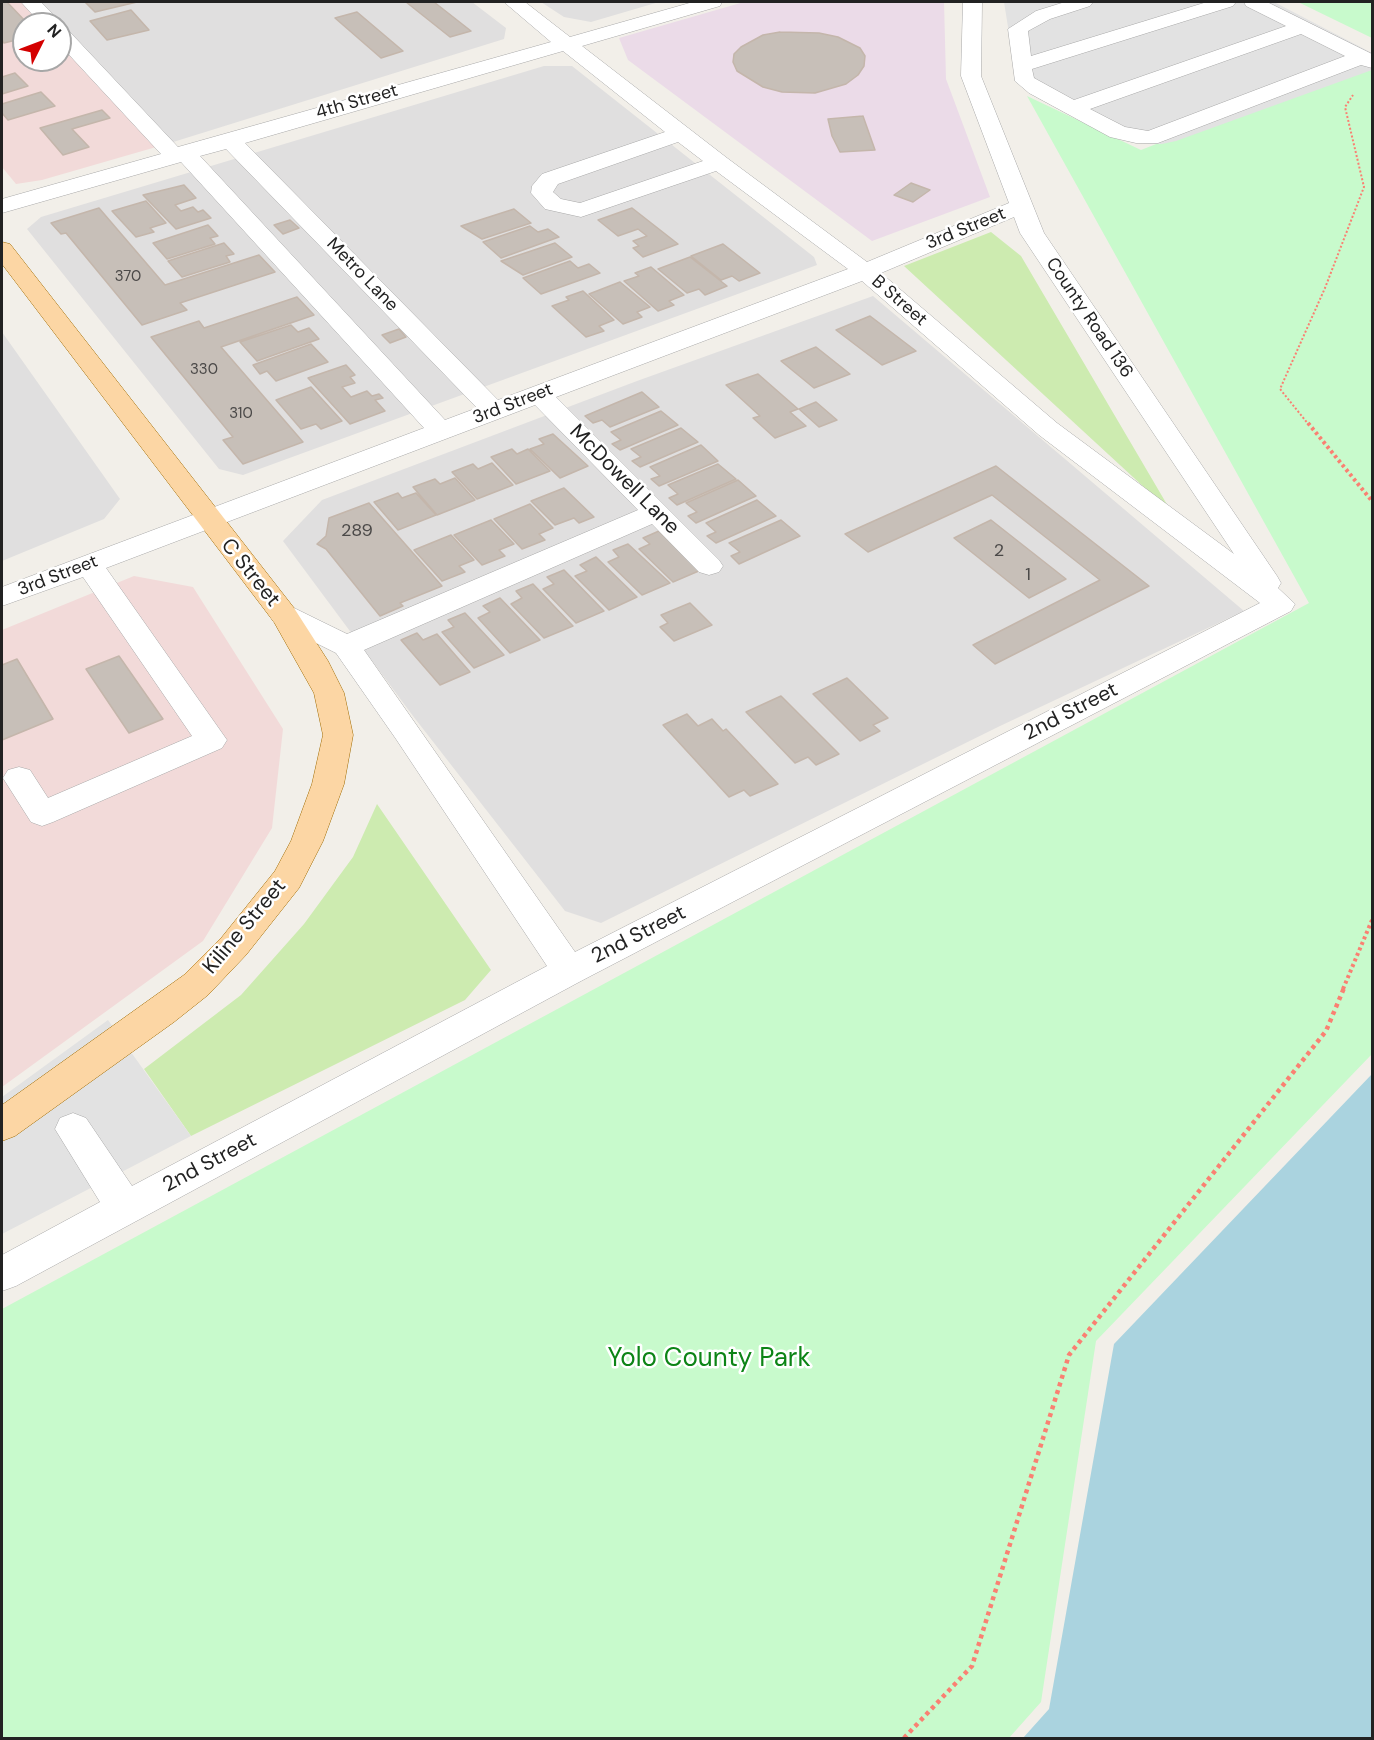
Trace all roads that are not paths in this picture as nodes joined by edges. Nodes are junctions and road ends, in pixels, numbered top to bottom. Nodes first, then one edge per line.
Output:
1 (513, 2) edge
2 (713, 2) edge
3 (973, 2) edge
4 (1083, 2) edge
5 (1226, 2) edge
6 (1253, 2) edge
7 (1304, 27) junction
8 (567, 42) junction
9 (72, 45) edge
10 (1367, 60) edge
11 (1021, 66) junction
12 (1073, 108) junction
13 (682, 134) junction
14 (229, 139) junction
15 (179, 154) junction
16 (719, 163) junction
17 (2, 206) edge
18 (1022, 206) junction
19 (2, 249) edge
20 (864, 271) junction
21 (538, 394) junction
22 (494, 411) junction
23 (441, 431) junction
24 (656, 512) junction
25 (207, 519) junction
26 (89, 564) junction
27 (709, 566) dead end
28 (2, 597) edge
29 (1281, 604) junction
30 (284, 615) junction
31 (346, 646) junction
32 (19, 778) dead end
33 (569, 971) junction
34 (2, 1125) edge
35 (73, 1130) dead end
36 (125, 1208) junction
37 (2, 1275) edge

1 - 8 street, B Street
2 - 8 street, 4th Street
3 - 18 street, County Road 136
4 - 11 street
5 - 11 street
6 - 7 street
7 - 10 street
7 - 12 street
8 - 13 street, B Street
8 - 14 street, 4th Street
9 - 15 street
10 - 12 street
11 - 12 street
13 - 16 street, B Street
13 - 16 street
14 - 15 street, 4th Street
14 - 22 street, Metro Lane
15 - 17 street, 4th Street
15 - 23 street
16 - 20 street, B Street
18 - 20 street, 3rd Street
18 - 29 street, County Road 136
19 - 25 main road, C Street
20 - 21 street, 3rd Street
20 - 29 street, B Street
21 - 22 street, 3rd Street
21 - 24 street, McDowell Lane
22 - 23 street, 3rd Street
23 - 25 street, 3rd Street
24 - 27 street, McDowell Lane
24 - 31 street
25 - 26 street, 3rd Street
25 - 30 main road, C Street
26 - 28 street, 3rd Street
26 - 32 street
29 - 33 street, 2nd Street
30 - 31 street, C Street
30 - 34 main road, Kiline Street
31 - 33 street, C Street
33 - 36 street, 2nd Street
35 - 36 street
36 - 37 street, 2nd Street

